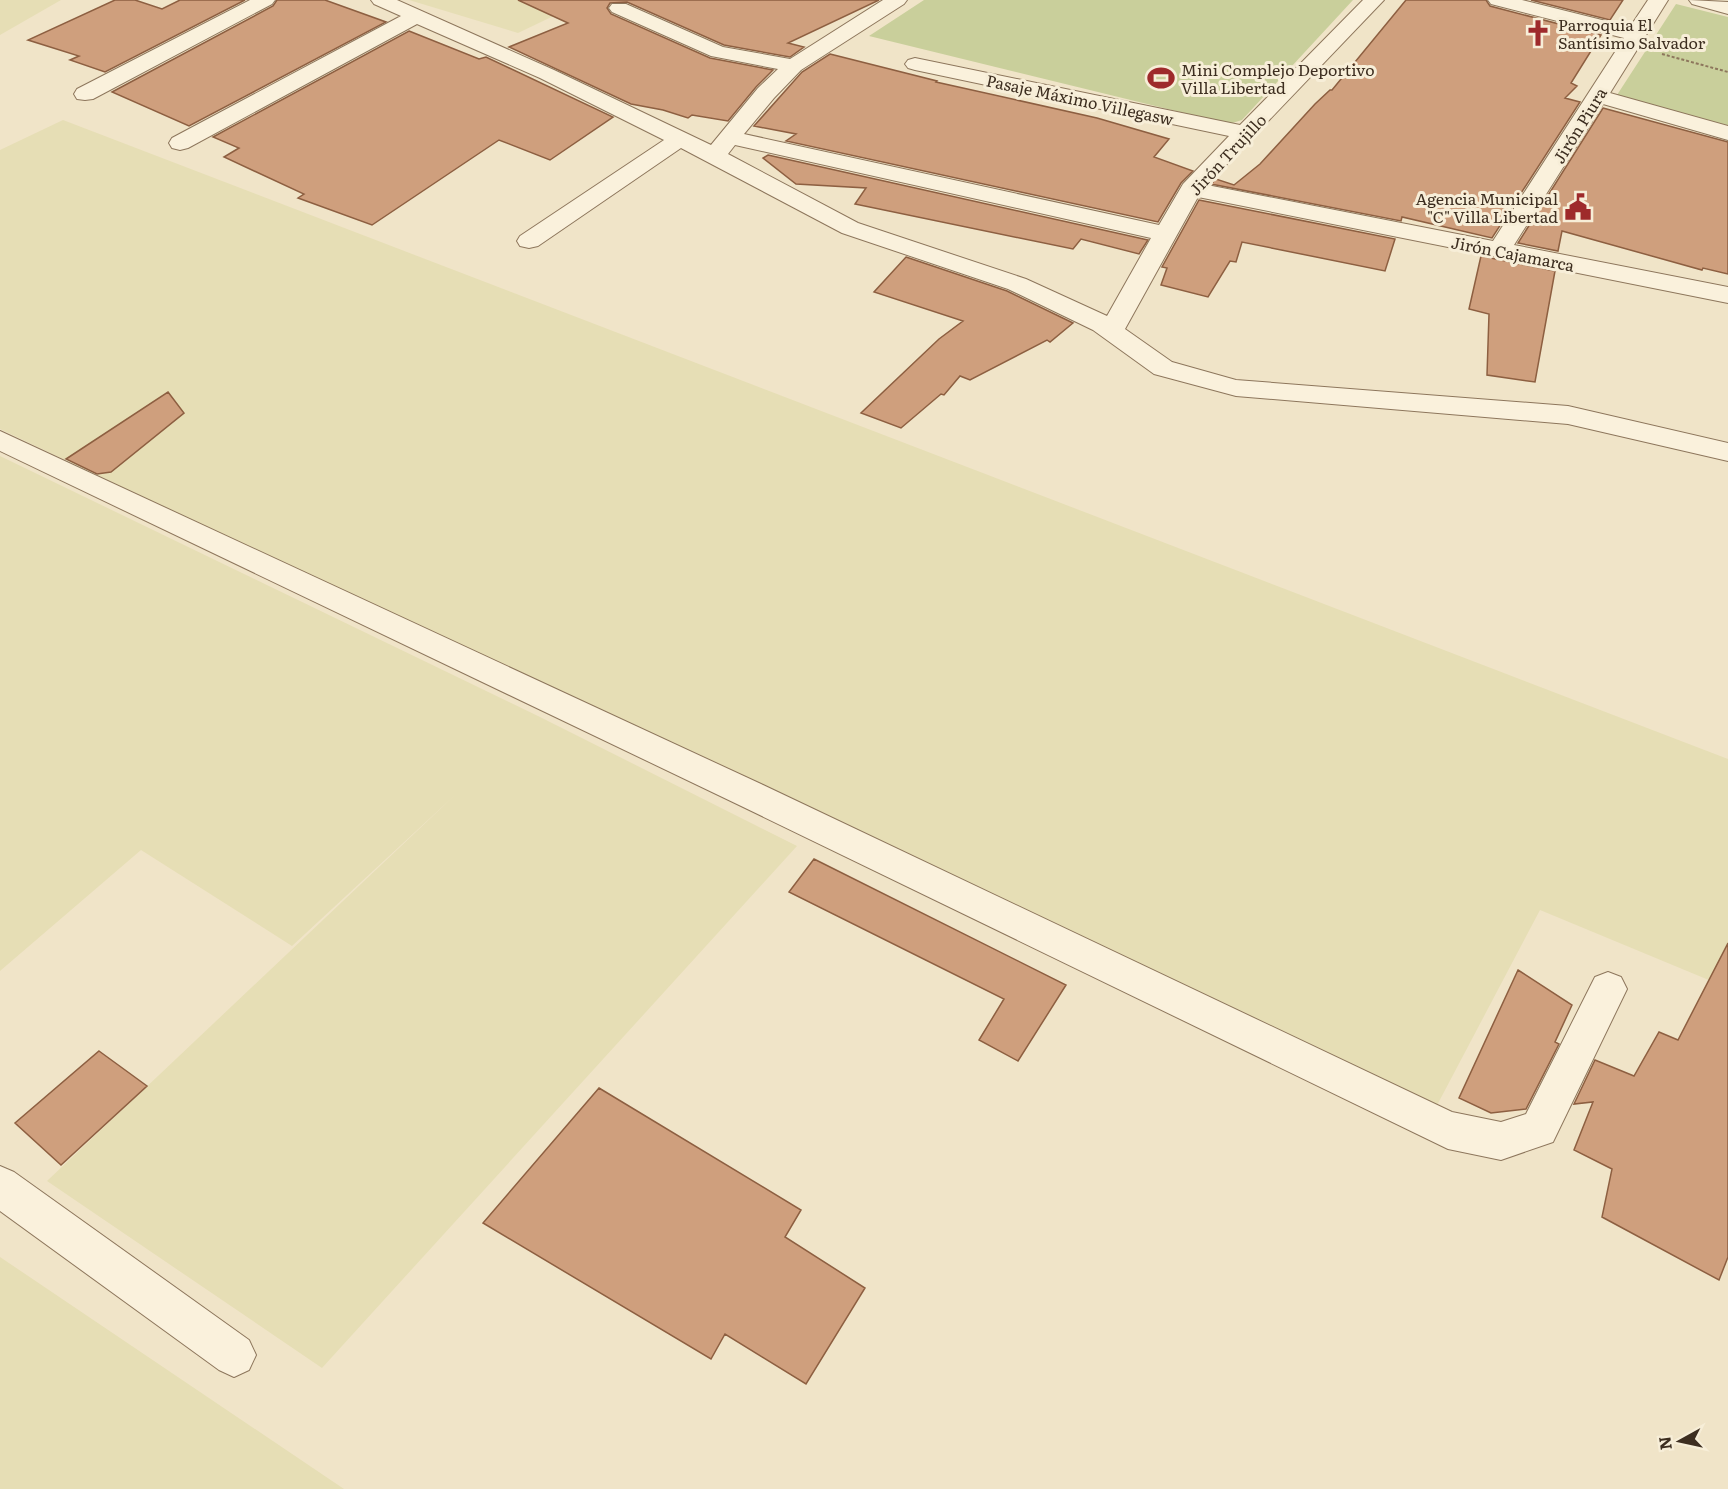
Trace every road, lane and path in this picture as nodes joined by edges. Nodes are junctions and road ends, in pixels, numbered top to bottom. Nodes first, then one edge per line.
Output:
1 (264, 0) edge
2 (381, 0) edge
3 (897, 0) edge
4 (1374, 0) edge
5 (1498, 0) edge
6 (1658, 0) edge
7 (1699, 0) edge
8 (628, 4) edge
9 (1728, 8) edge
10 (416, 16) junction
11 (1633, 40) junction
12 (915, 64) dead end
13 (794, 66) junction
14 (1728, 72) edge
15 (85, 94) dead end
16 (1597, 96) junction
17 (1245, 133) junction
18 (1728, 133) edge
19 (680, 139) junction
20 (180, 143) dead end
21 (721, 147) junction
22 (1191, 189) junction
23 (1165, 234) junction
24 (529, 241) dead end
25 (1499, 250) junction
26 (1728, 295) edge
27 (1111, 331) junction
28 (0, 440) edge
29 (1728, 452) edge
30 (1608, 989) dead end
31 (0, 1186) edge
32 (234, 1355) dead end

1 - 15 street
2 - 10 street
3 - 13 street
4 - 17 street, Jirón Trujillo
5 - 11 street
6 - 11 street, Jirón Piura
7 - 9 street
8 - 13 street
10 - 19 street
10 - 20 street
11 - 14 path
11 - 16 street, Jirón Piura
12 - 17 street, Pasaje Máximo Villegasw
13 - 21 street
16 - 18 street
16 - 25 street, Jirón Piura
17 - 22 street, Jirón Trujillo
19 - 21 street
19 - 24 street
21 - 23 street
21 - 27 street
22 - 23 street, Jirón Trujillo
22 - 25 street, Jirón Cajamarca
23 - 27 street, Jirón Trujillo
25 - 26 street, Jirón Cajamarca
27 - 29 street
28 - 30 street
31 - 32 street

